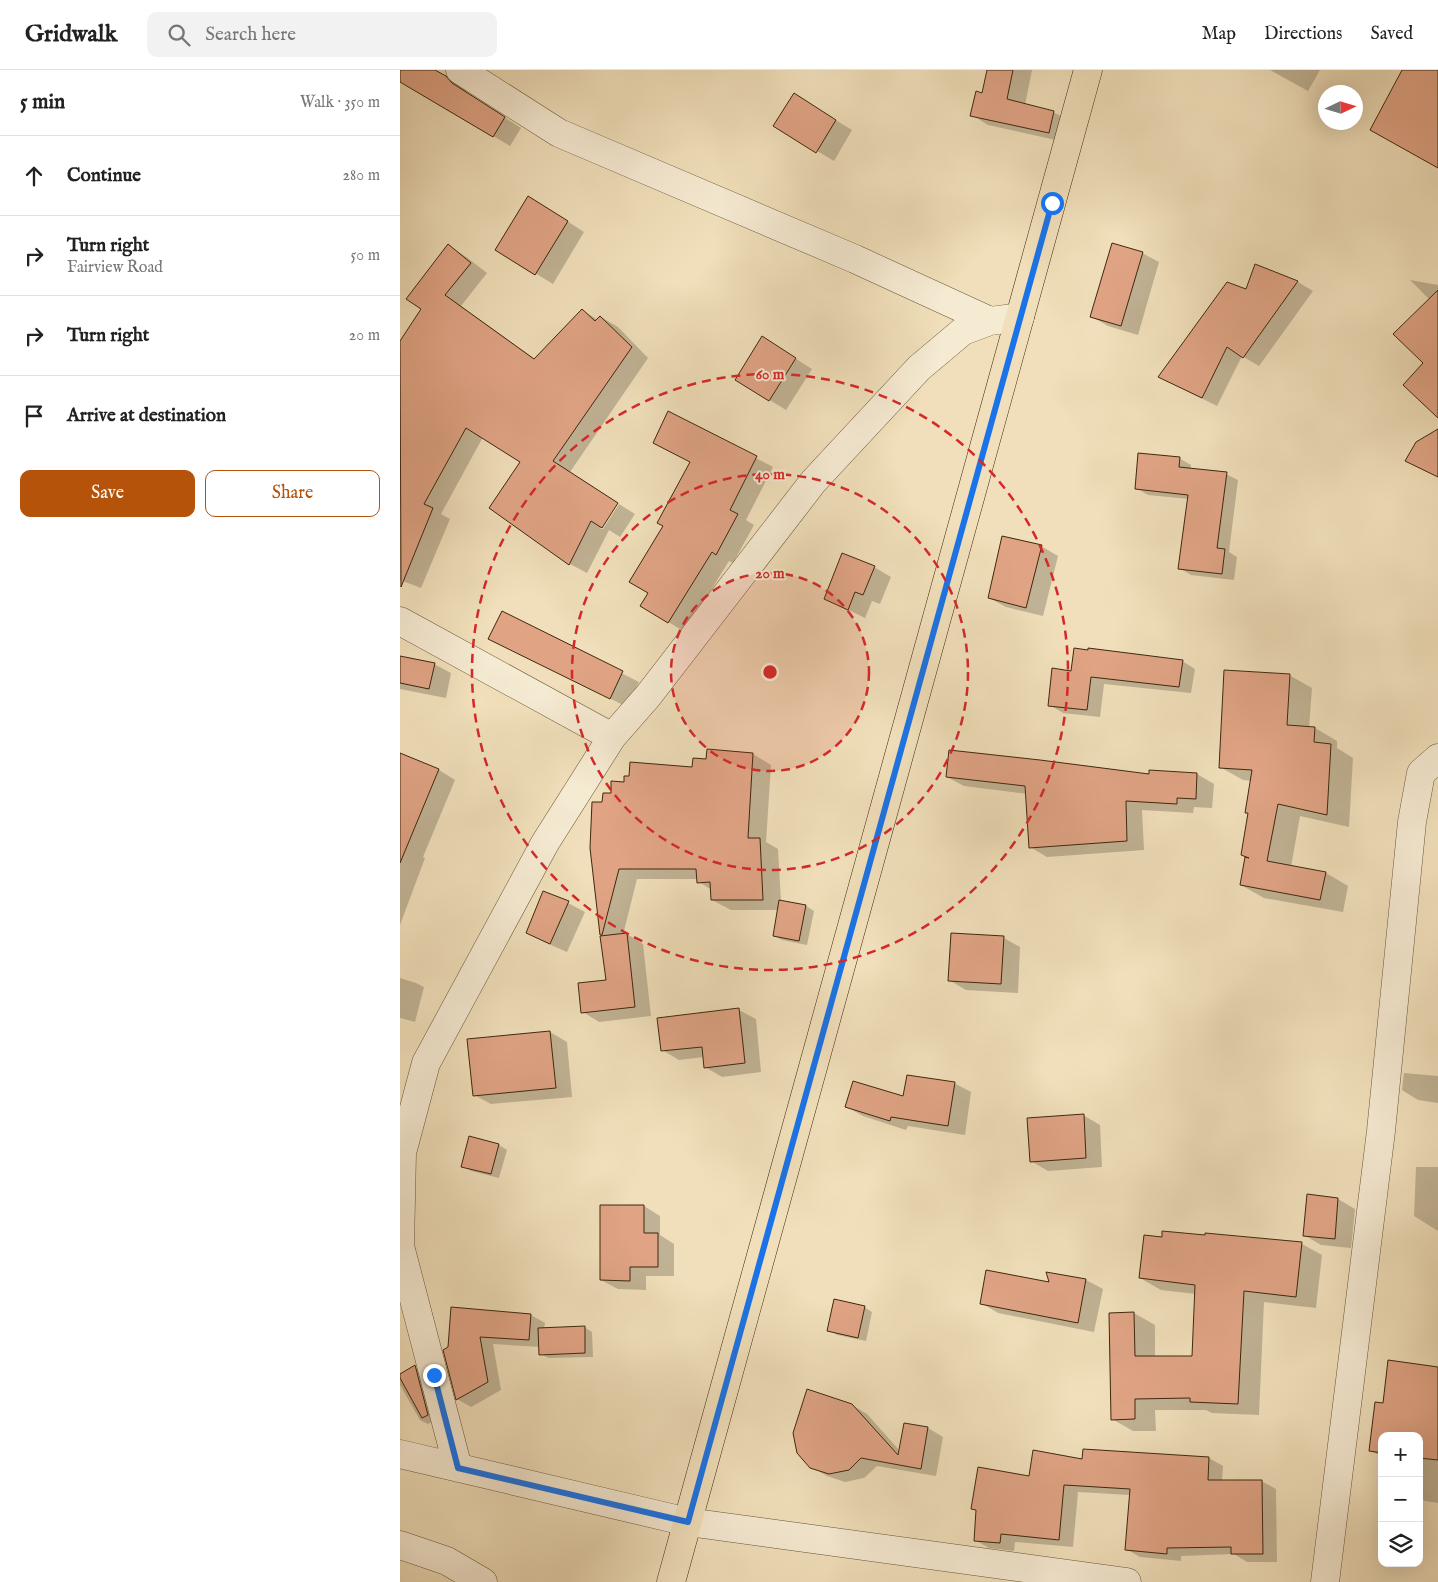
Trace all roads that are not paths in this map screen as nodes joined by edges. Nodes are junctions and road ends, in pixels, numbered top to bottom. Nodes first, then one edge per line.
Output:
1 (460, 70) edge
2 (1088, 70) edge
3 (1020, 317) junction
4 (990, 321) junction
5 (400, 621) edge
6 (612, 737) junction
7 (1438, 758) edge
8 (400, 1246) edge
9 (400, 1454) edge
10 (458, 1468) junction
11 (688, 1522) junction
12 (400, 1545) edge
13 (482, 1582) edge
14 (671, 1582) edge
15 (1127, 1582) edge
16 (1325, 1582) edge

1 - 4 street
2 - 3 main road
3 - 4 street
3 - 11 main road
4 - 6 street
5 - 6 street
6 - 8 street
7 - 16 street
8 - 10 street
9 - 10 street
10 - 11 street
11 - 14 main road
11 - 15 street
12 - 13 street

